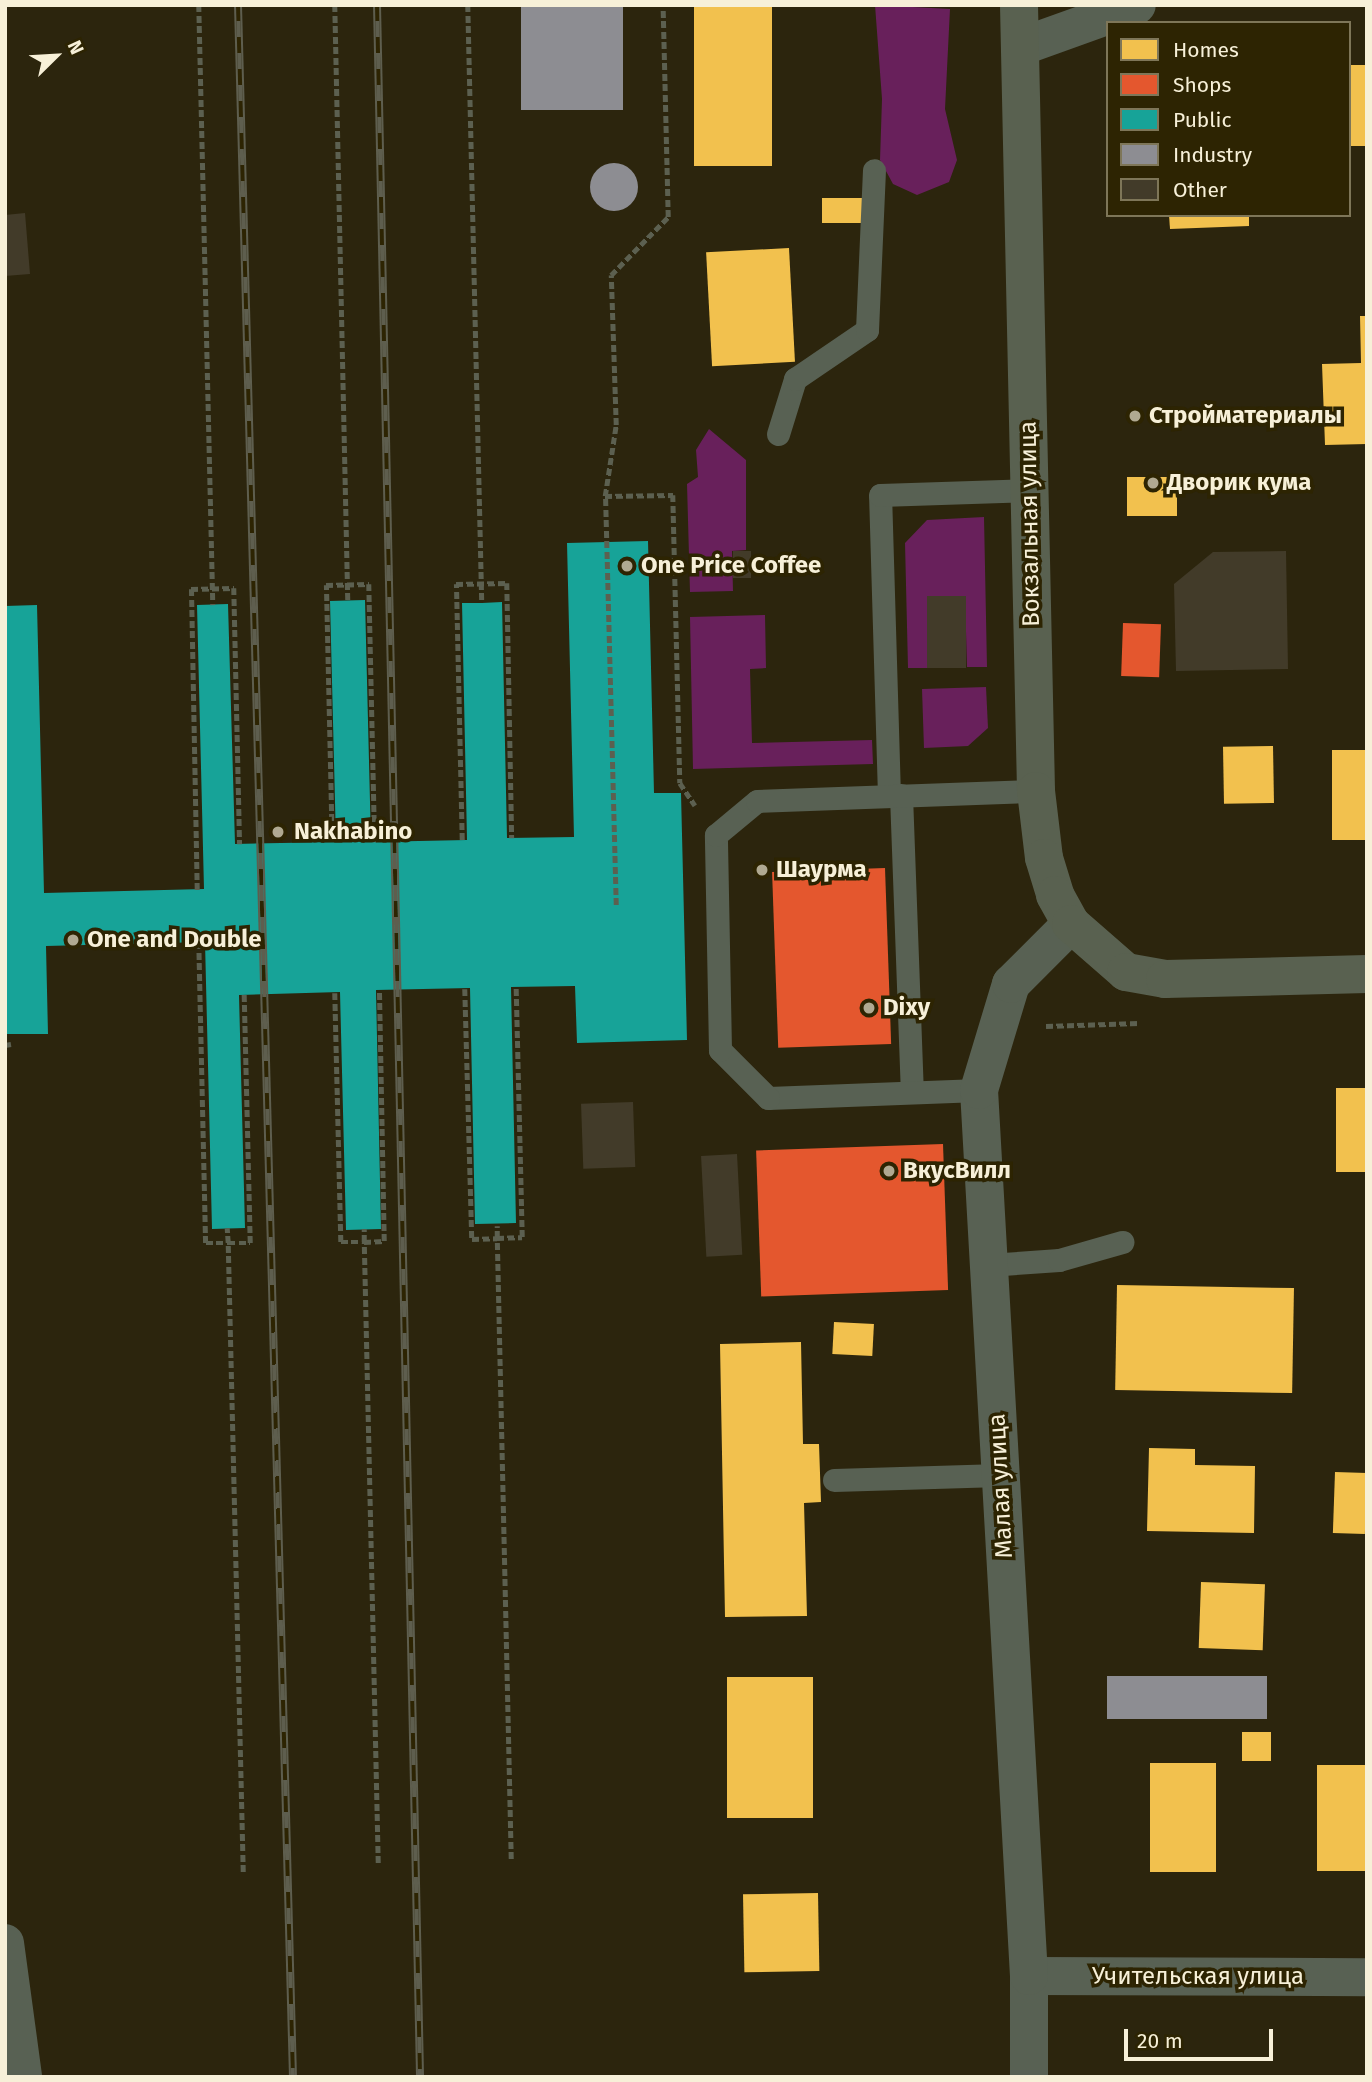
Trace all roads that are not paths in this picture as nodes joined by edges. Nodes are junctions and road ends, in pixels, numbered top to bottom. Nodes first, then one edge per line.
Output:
1 (1019, 5) edge
2 (1136, 5) edge
3 (1020, 47) junction
4 (874, 170) dead end
5 (778, 434) dead end
6 (1029, 490) junction
7 (1035, 791) junction
8 (895, 795) junction
9 (1071, 924) junction
10 (1367, 974) edge
11 (979, 1090) junction
12 (912, 1092) junction
13 (1122, 1242) dead end
14 (988, 1265) junction
15 (1000, 1475) junction
16 (834, 1480) dead end
17 (5, 1943) edge
18 (1030, 1976) junction
19 (1367, 1977) edge
20 (23, 2077) edge
21 (1029, 2077) edge

1 - 3 main road, Вокзальная улица
2 - 3 street
3 - 6 main road, Вокзальная улица
4 - 5 lane
6 - 7 main road, Вокзальная улица
6 - 8 lane
7 - 8 lane
7 - 9 main road, Вокзальная улица
8 - 12 lane
8 - 12 lane
9 - 10 main road, Вокзальная улица
9 - 11 street, Малая улица
11 - 12 lane
11 - 14 street, Малая улица
13 - 14 lane
14 - 15 street, Малая улица
15 - 16 lane
15 - 18 street, Малая улица
17 - 20 street
18 - 19 street, Учительская улица
18 - 21 street, Малая улица

